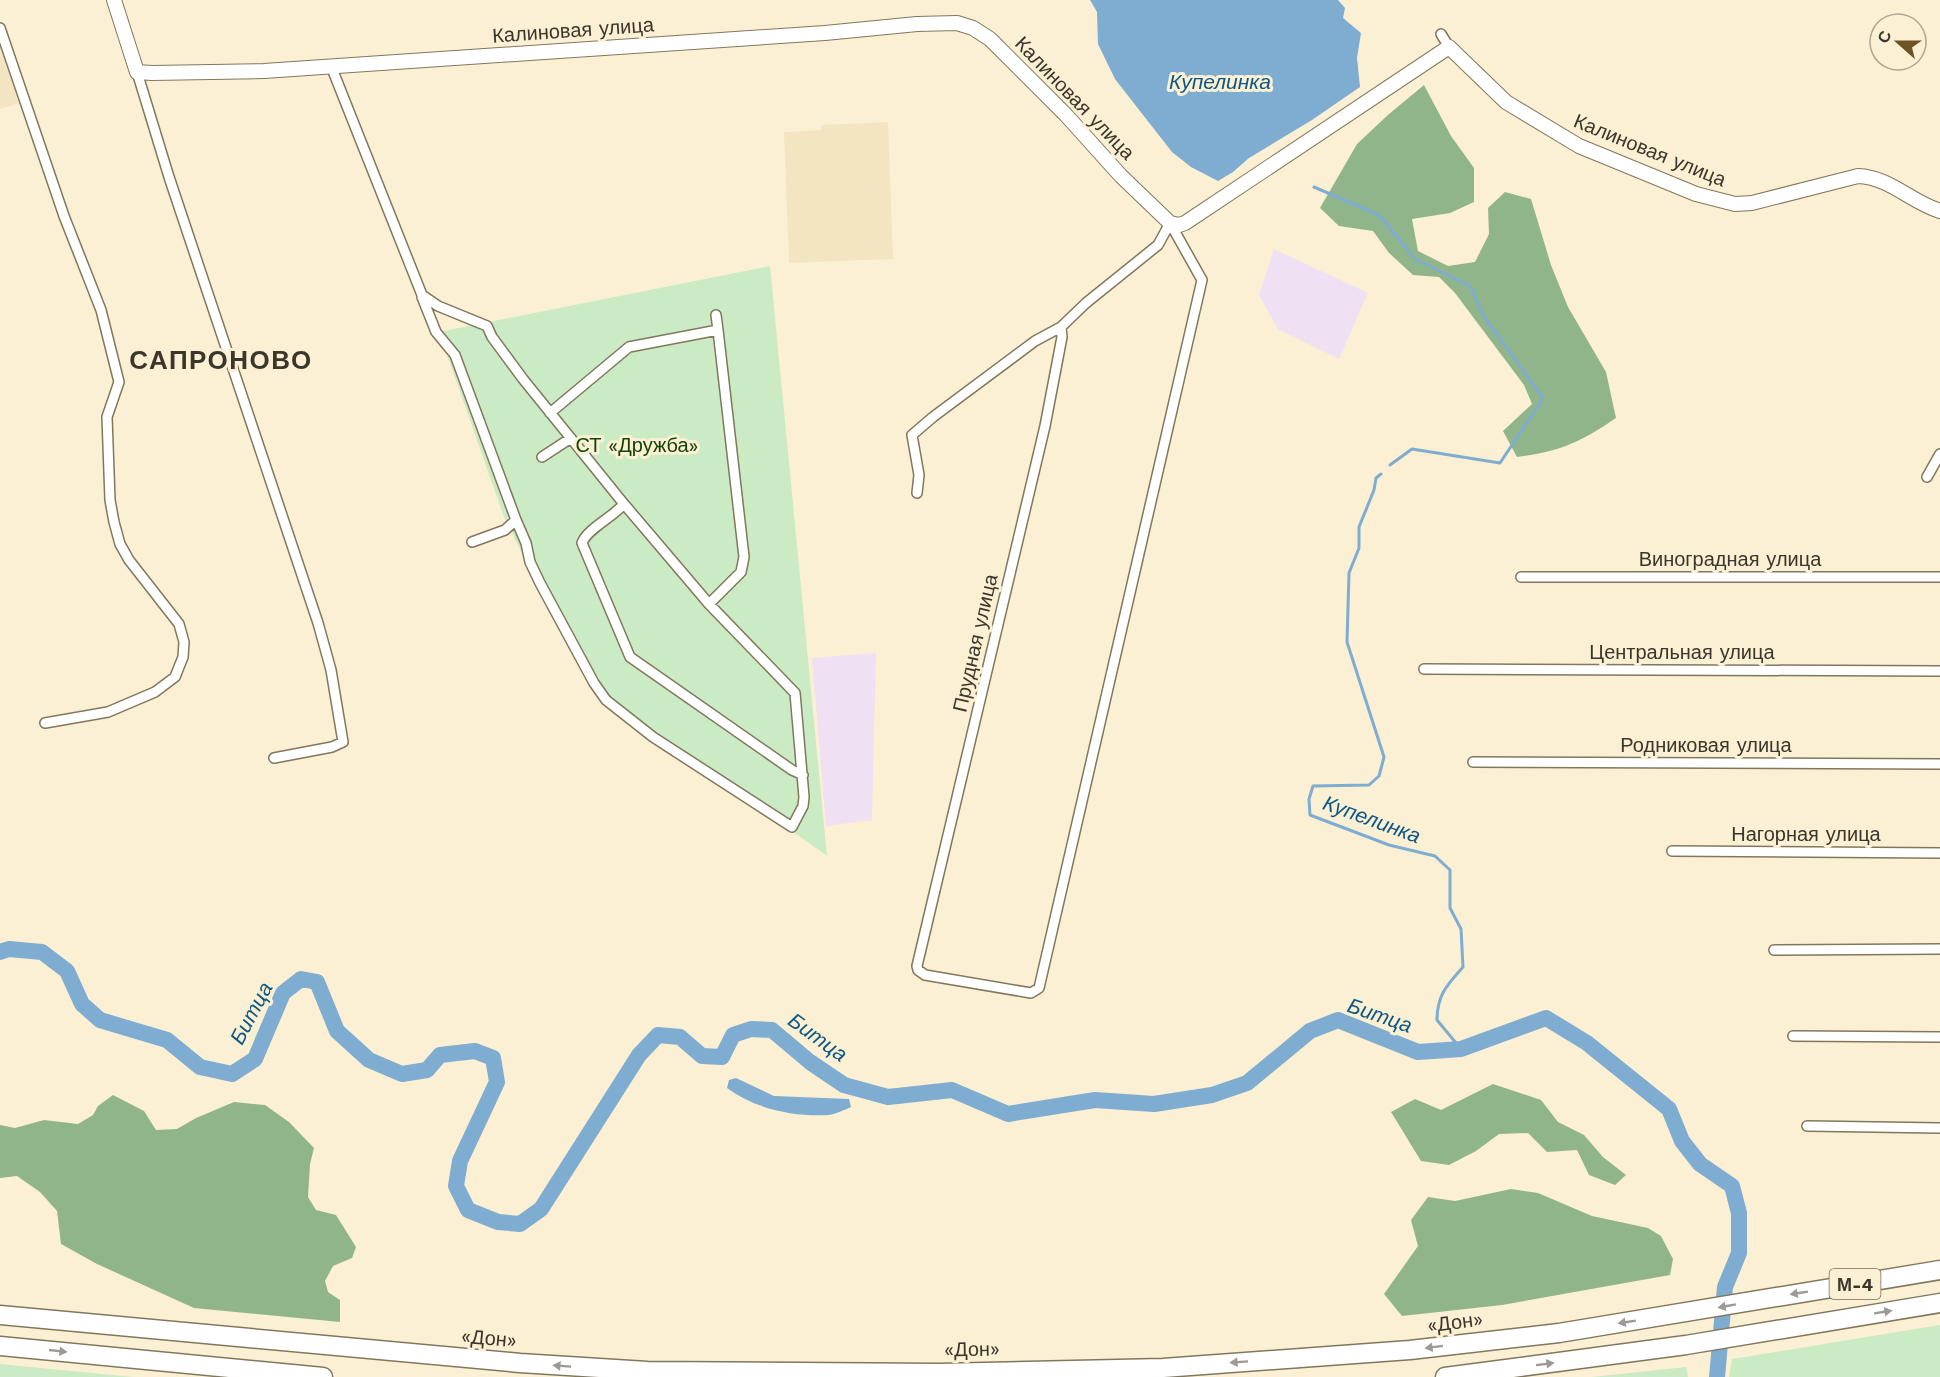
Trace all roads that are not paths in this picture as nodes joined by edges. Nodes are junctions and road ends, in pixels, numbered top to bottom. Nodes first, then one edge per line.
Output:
1 (114, 0) edge
2 (0, 28) edge
3 (1441, 34) dead end
4 (1449, 47) junction
5 (331, 66) junction
6 (136, 72) junction
7 (1940, 211) edge
8 (1170, 223) junction
9 (422, 296) junction
10 (716, 315) dead end
11 (1061, 327) junction
12 (718, 330) junction
13 (550, 413) junction
14 (571, 438) junction
15 (1940, 454) edge
16 (542, 457) dead end
17 (1927, 477) dead end
18 (917, 493) dead end
19 (624, 504) junction
20 (516, 520) junction
21 (472, 542) dead end
22 (1521, 577) dead end
23 (1940, 577) edge
24 (709, 604) junction
25 (1424, 669) dead end
26 (1940, 670) edge
27 (45, 723) dead end
28 (274, 758) dead end
29 (1473, 762) dead end
30 (1940, 764) edge
31 (803, 774) junction
32 (1672, 851) dead end
33 (1940, 853) edge
34 (1940, 949) edge
35 (1774, 950) dead end
36 (1793, 1036) dead end
37 (1940, 1037) edge
38 (1807, 1126) dead end
39 (1940, 1128) edge
40 (1940, 1270) edge
41 (1940, 1303) edge
42 (0, 1315) edge
43 (0, 1346) edge
44 (323, 1377) edge
45 (1445, 1377) edge

1 - 6 street
2 - 27 street
3 - 4 street
4 - 7 street, Калиновая улица
4 - 8 street
5 - 6 street, Калиновая улица
5 - 8 street, Калиновая улица
5 - 9 street
6 - 28 street
8 - 11 street
8 - 11 street, Прудная улица
9 - 13 street
9 - 20 street
10 - 12 street
11 - 18 street
12 - 13 street
12 - 24 street
13 - 14 street
14 - 16 street
14 - 19 street
15 - 17 street
19 - 24 street
19 - 31 street
20 - 21 street
20 - 31 street
22 - 23 street, Виноградная улица
24 - 31 street
25 - 26 street, Центральная улица
29 - 30 street, Родниковая улица
32 - 33 street, Нагорная улица
34 - 35 street
36 - 37 street
38 - 39 street
40 -> 42 highway, «Дон» / М-4
45 -> 41 highway, М-4
43 -> 44 highway

